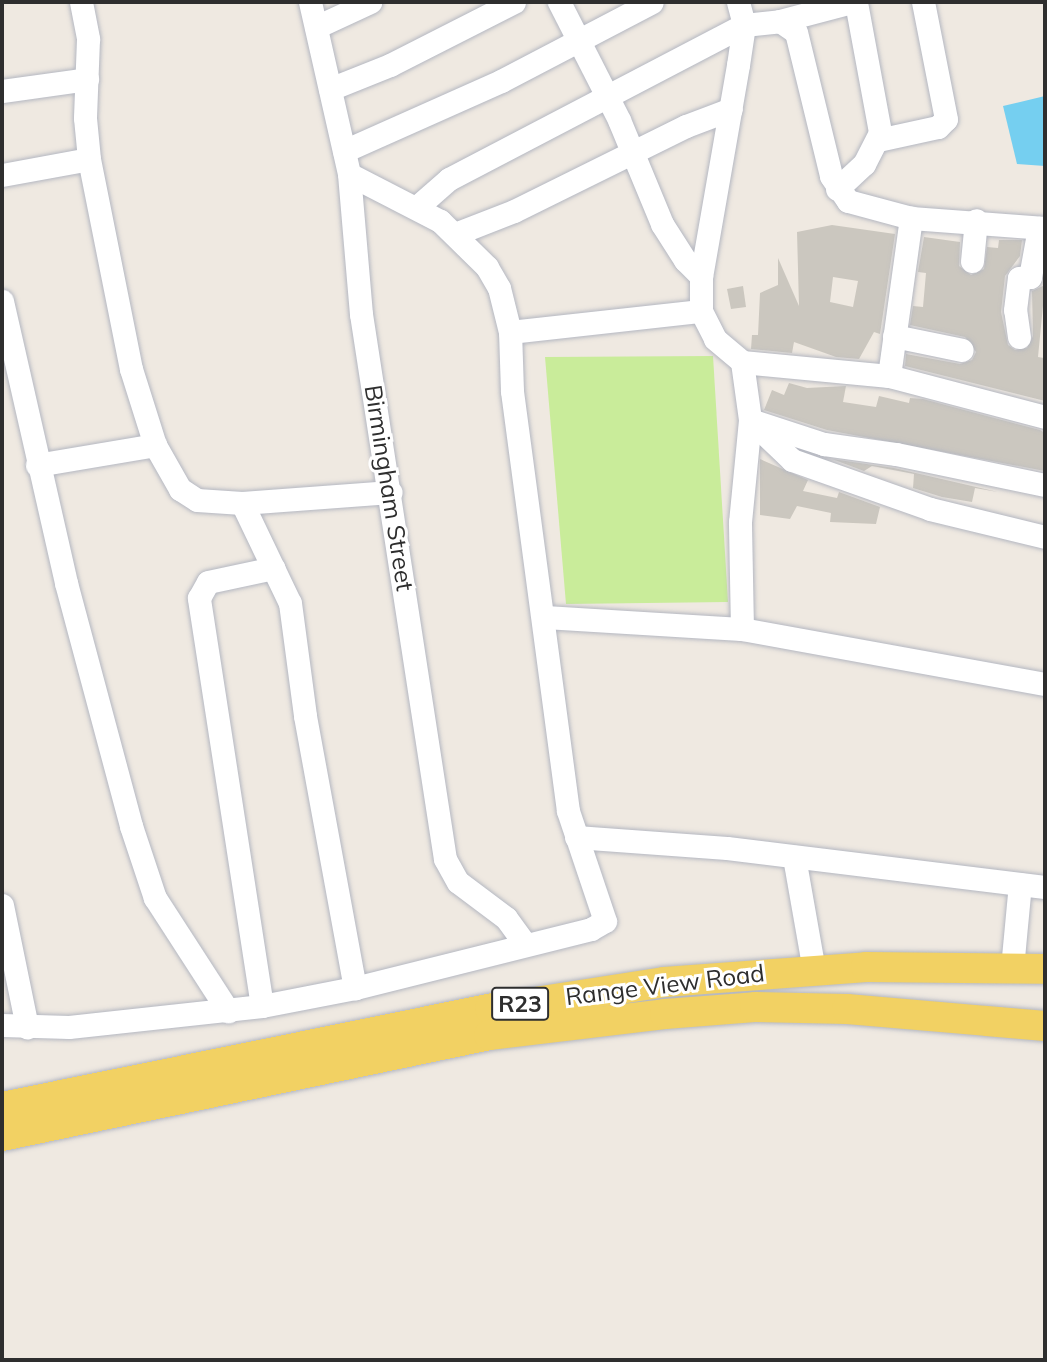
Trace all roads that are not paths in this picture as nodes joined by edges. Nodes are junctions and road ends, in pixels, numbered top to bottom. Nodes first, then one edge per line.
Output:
1 (81, 2) edge
2 (310, 2) edge
3 (370, 2) edge
4 (514, 2) edge
5 (559, 2) edge
6 (652, 2) edge
7 (738, 2) edge
8 (854, 2) edge
9 (923, 2) edge
10 (780, 21) junction
11 (744, 25) junction
12 (316, 27) junction
13 (578, 40) junction
14 (87, 79) junction
15 (330, 89) junction
16 (2, 90) edge
17 (606, 95) junction
18 (731, 109) junction
19 (878, 140) junction
20 (344, 151) junction
21 (633, 154) junction
22 (89, 159) junction
23 (2, 174) edge
24 (349, 174) junction
25 (837, 189) junction
26 (417, 207) junction
27 (911, 218) junction
28 (976, 220) junction
29 (1042, 228) edge
30 (455, 233) junction
31 (972, 261) dead end
32 (701, 276) junction
33 (2, 301) edge
34 (701, 311) junction
35 (510, 332) junction
36 (894, 336) junction
37 (1019, 337) dead end
38 (962, 350) dead end
39 (742, 362) junction
40 (889, 376) junction
41 (1045, 417) edge
42 (750, 420) junction
43 (155, 445) junction
44 (37, 465) junction
45 (1045, 485) edge
46 (391, 492) junction
47 (242, 503) junction
48 (1045, 537) edge
49 (274, 568) junction
50 (544, 617) junction
51 (742, 628) junction
52 (1045, 684) edge
53 (576, 837) junction
54 (794, 857) junction
55 (1020, 884) junction
56 (1045, 887) edge
57 (2, 905) edge
58 (524, 943) junction
59 (1012, 968) junction
60 (1045, 969) edge
61 (814, 970) junction
62 (355, 988) junction
63 (262, 1006) junction
64 (228, 1011) junction
65 (2, 1026) edge
66 (1045, 1026) edge
67 (27, 1027) junction
68 (2, 1107) edge
69 (2, 1136) edge

1 - 14 street
2 - 12 street, Birmingham Street
3 - 12 street
4 - 15 street
5 - 13 street
6 - 13 street
7 - 11 street
8 - 10 street
8 - 19 street
9 - 19 street
10 - 11 street
10 - 25 street
11 - 17 street
11 - 18 street
12 - 15 street, Birmingham Street
13 - 17 street
13 - 20 street
14 - 16 street
14 - 22 street
15 - 20 street, Birmingham Street
17 - 21 street
17 - 26 street
18 - 21 street
18 - 32 street
19 - 25 street
20 - 24 street, Birmingham Street
21 - 30 street
21 - 32 street
22 - 23 street
22 - 43 street
24 - 26 street
24 - 46 street, Birmingham Street
25 - 27 street
26 - 30 street
27 - 28 street
27 - 36 street
28 - 29 street
28 - 31 street
29 - 37 street
30 - 35 street
32 - 34 street
33 - 44 street
34 - 35 street
34 - 39 street
35 - 50 street
36 - 38 street
36 - 40 street
39 - 40 street
39 - 42 street
40 - 41 street
42 - 45 street
42 - 48 street
42 - 51 street
43 - 44 street
43 - 47 street
44 - 64 street
46 - 47 street
46 - 58 street, Birmingham Street
47 - 49 street
49 - 62 street
49 - 63 street
50 - 51 street
50 - 53 street
51 - 52 street
53 - 54 street
53 - 58 street
54 - 55 street
54 - 61 street
55 - 56 street
55 - 59 street
57 - 67 street
58 - 62 street
59 - 60 main road, Range View Road / R23
59 - 61 main road, Range View Road / R23
61 - 68 main road, Range View Road / R23
62 - 63 street
63 - 64 street
64 - 67 street
65 - 67 street
66 - 69 main road, Range View Road / R23

